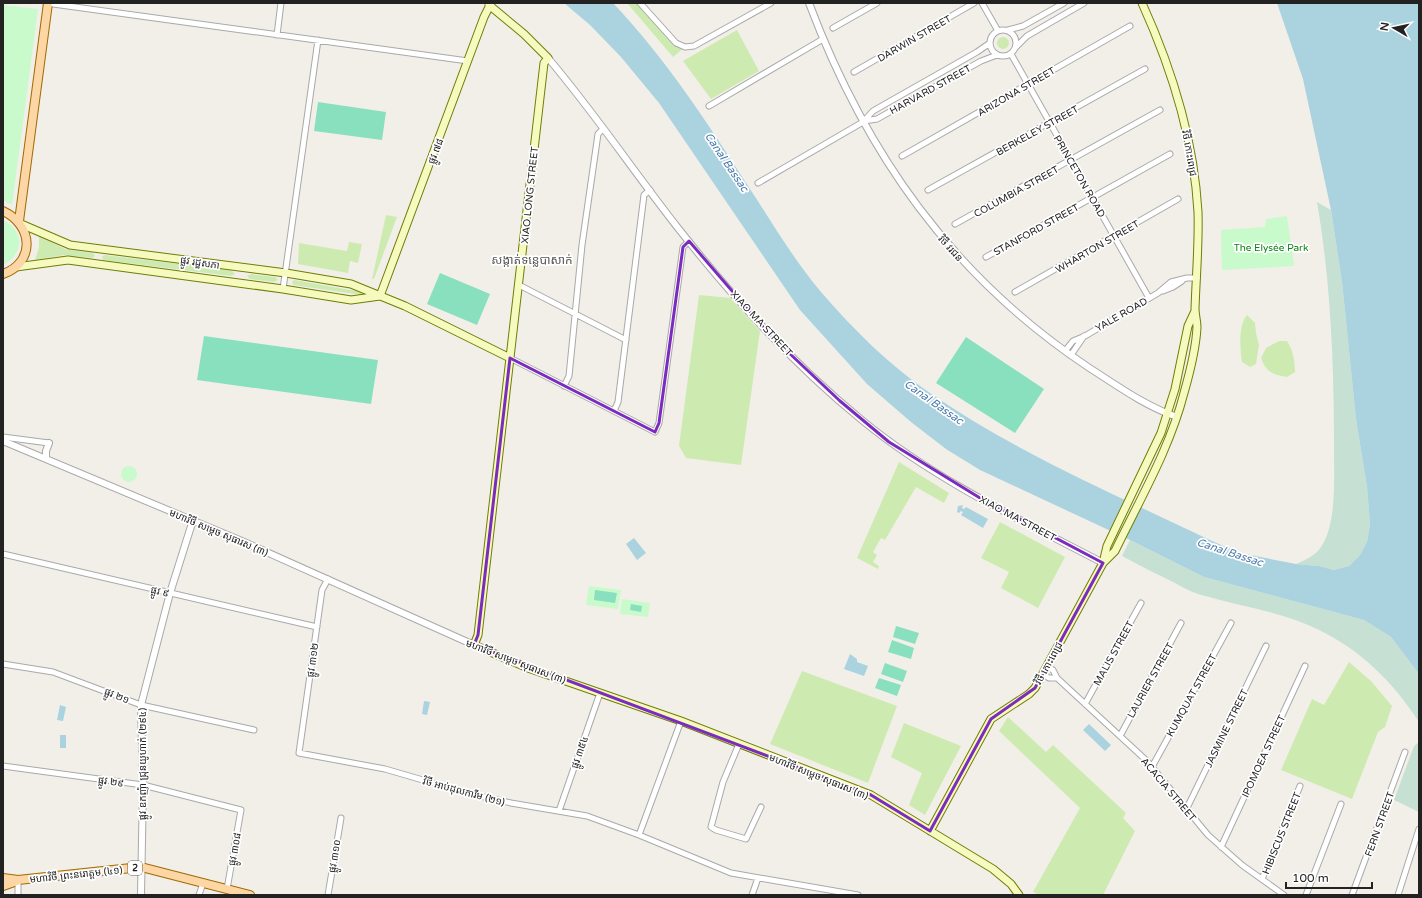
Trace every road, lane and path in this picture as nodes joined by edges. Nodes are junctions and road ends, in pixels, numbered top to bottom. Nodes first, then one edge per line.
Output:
1 (44, 3) edge
2 (48, 3) edge
3 (281, 3) edge
4 (640, 3) edge
5 (771, 3) edge
6 (809, 3) edge
7 (877, 3) edge
8 (974, 3) edge
9 (982, 3) edge
10 (1064, 3) edge
11 (1084, 3) edge
12 (1142, 3) edge
13 (489, 4) edge
14 (1057, 7) junction
15 (1062, 15) junction
16 (1130, 26) dead end
17 (833, 28) dead end
18 (1008, 30) junction
19 (998, 31) junction
20 (277, 35) junction
21 (823, 39) junction
22 (318, 40) junction
23 (990, 43) junction
24 (1016, 47) junction
25 (1011, 54) junction
26 (997, 55) junction
27 (548, 58) junction
28 (468, 61) junction
29 (1145, 69) dead end
30 (854, 72) dead end
31 (928, 80) junction
32 (1028, 84) junction
33 (932, 88) junction
34 (708, 106) dead end
35 (1160, 110) dead end
36 (863, 122) junction
37 (1049, 122) junction
38 (603, 129) junction
39 (1170, 154) dead end
40 (902, 156) dead end
41 (1071, 160) junction
42 (758, 184) dead end
43 (650, 190) junction
44 (928, 190) dead end
45 (1092, 198) junction
46 (1178, 200) dead end
47 (3, 211) edge
48 (20, 223) junction
49 (955, 224) dead end
50 (1114, 236) junction
51 (689, 240) junction
52 (986, 257) dead end
53 (14, 269) junction
54 (286, 273) junction
55 (3, 274) edge
56 (1197, 278) junction
57 (3, 282) edge
58 (519, 285) junction
59 (283, 289) junction
60 (1015, 292) dead end
61 (380, 296) junction
62 (1149, 298) junction
63 (1195, 311) junction
64 (576, 314) junction
65 (1085, 336) junction
66 (626, 340) junction
67 (1065, 351) junction
68 (1071, 355) junction
69 (510, 358) junction
70 (564, 386) junction
71 (614, 411) junction
72 (1168, 414) junction
73 (1177, 417) junction
74 (3, 437) edge
75 (3, 441) edge
76 (49, 443) joint
77 (46, 459) junction
78 (193, 520) junction
79 (3, 554) edge
80 (1103, 563) junction
81 (328, 579) junction
82 (170, 594) junction
83 (1141, 603) dead end
84 (1181, 623) dead end
85 (1231, 623) dead end
86 (317, 626) junction
87 (474, 645) junction
88 (1266, 646) dead end
89 (3, 664) edge
90 (1304, 666) dead end
91 (1047, 667) junction
92 (1043, 674) junction
93 (1057, 678) junction
94 (600, 693) junction
95 (1085, 704) junction
96 (141, 705) junction
97 (681, 721) junction
98 (254, 730) dead end
99 (1120, 736) junction
100 (300, 742) joint
101 (738, 744) junction
102 (1405, 752) dead end
103 (3, 766) edge
104 (1152, 767) junction
105 (143, 785) junction
106 (1300, 786) dead end
107 (1341, 804) dead end
108 (761, 807) dead end
109 (241, 810) joint
110 (1186, 810) junction
111 (559, 811) junction
112 (341, 818) dead end
113 (1419, 829) edge
114 (930, 831) junction
115 (639, 835) junction
116 (1221, 847) junction
117 (141, 867) junction
118 (3, 878) edge
119 (758, 878) junction
120 (1262, 879) junction
121 (18, 880) junction
122 (203, 883) junction
123 (3, 886) edge
124 (227, 889) junction
125 (18, 895) edge
126 (141, 895) edge
127 (200, 895) edge
128 (250, 895) edge
129 (328, 895) edge
130 (752, 895) edge
131 (858, 895) edge
132 (1019, 895) edge
133 (1284, 895) edge
134 (1306, 895) edge
135 (1352, 895) edge
136 (1398, 895) edge

1 - 2 street
2 - 20 street
2 - 48 main road
3 - 20 street
4 - 5 street
6 - 21 street, វិថី វរជន
7 - 17 street
8 - 30 street, DARWIN STREET
9 - 19 street
10 - 14 street
11 - 15 street
12 - 56 main road, វិថី កោះពេជ្រ
13 - 27 main road, XIAO MA STREET
13 - 28 main road, ផ្លូវ ៧៨
14 - 15 street
14 - 18 street
15 - 24 street
16 - 32 street, ARIZONA STREET
18 - 19 street
18 - 24 street
19 - 23 street
20 - 22 street
21 - 34 street
21 - 36 street, វិថី វរជន
22 - 28 street
22 - 54 street
23 - 26 street
23 - 31 street, HARVARD STREET
24 - 25 street
25 - 26 street
25 - 32 street, PRINCETON ROAD
26 - 33 street, HARVARD STREET
27 - 38 street, XIAO MA STREET
27 - 58 main road, XIAO LONG STREET
28 - 61 main road, ផ្លូវ ៧៨
29 - 37 street, BERKELEY STREET
31 - 33 street
31 - 36 street, HARVARD STREET
32 - 37 street, PRINCETON ROAD
32 - 40 street, ARIZONA STREET
33 - 36 street, HARVARD STREET
35 - 41 street, COLUMBIA STREET
36 - 42 street, HARVARD STREET
36 - 67 street, វិថី វរជន
37 - 41 street, PRINCETON ROAD
37 - 44 street, BERKELEY STREET
38 - 43 street, XIAO MA STREET
38 - 64 street
39 - 45 street, STANFORD STREET
41 - 45 street, PRINCETON ROAD
41 - 49 street, COLUMBIA STREET
43 - 51 street, XIAO MA STREET
43 - 66 street
45 - 50 street, PRINCETON ROAD
45 - 52 street, STANFORD STREET
46 - 50 street, WHARTON STREET
47 - 48 main road
48 - 53 main road
48 - 54 main road, ផ្លូវ រដ្ឋសភា
50 - 60 street, WHARTON STREET
50 - 62 street, PRINCETON ROAD
51 - 71 street
51 - 80 street, XIAO MA STREET
53 - 55 main road
53 - 57 main road
53 - 59 main road, ផ្លូវ រដ្ឋសភា
54 - 59 street
54 - 61 main road, ផ្លូវ រដ្ឋសភា
56 - 62 street, YALE ROAD
56 - 63 main road, វិថី កោះពេជ្រ
58 - 64 street
58 - 69 main road, XIAO LONG STREET
59 - 61 main road, ផ្លូវ រដ្ឋសភា
61 - 69 main road, ផ្លូវ រដ្ឋសភា
62 - 65 street, YALE ROAD
63 - 72 main road, វិថី កោះពេជ្រ
63 - 73 main road, វិថី កោះពេជ្រ
64 - 66 street
64 - 70 street
65 - 67 street, YALE ROAD
65 - 68 street, YALE ROAD
66 - 71 street
67 - 68 street, វិថី វរជន
68 - 72 street, វិថី វរជន
69 - 70 street
69 - 87 main road, XIAO LONG STREET
70 - 71 street
72 - 73 street, វិថី វរជន
72 - 80 main road, វិថី កោះពេជ្រ
73 - 80 main road, វិថី កោះពេជ្រ
74 - 76 street
75 - 77 street, មហាវិថី សម្តេច សុធារស (៣)
76 - 77 street
77 - 78 street, មហាវិថី សម្តេច សុធារស (៣)
78 - 81 street, មហាវិថី សម្តេច សុធារស (៣)
78 - 82 street, ផ្លូវ ឧកញ៉ា ជ្រុនយូហាក់ (២៩៤)
79 - 82 street, ផ្លូវ ៩
80 - 91 main road, វិថី កោះពេជ្រ
81 - 86 street, ផ្លូវ ៣១២
81 - 87 street, មហាវិថី សម្តេច សុធារស (៣)
82 - 86 street, ផ្លូវ ៩
82 - 96 street, ផ្លូវ ឧកញ៉ា ជ្រុនយូហាក់ (២៩៤)
83 - 95 street, MALIS STREET
84 - 99 street, LAURIER STREET
85 - 104 street, KUMQUAT STREET
86 - 100 street, ផ្លូវ ៣១២
87 - 94 main road, មហាវិថី សម្តេច សុធារស (៣)
88 - 110 street, JASMINE STREET
89 - 96 street, ផ្លូវ ២១
90 - 116 street, IPOMOEA STREET
91 - 92 main road, វិថី កោះពេជ្រ
91 - 93 street, ACACIA STREET
92 - 93 street, ACACIA STREET
92 - 114 main road, វិថី កោះពេជ្រ
93 - 95 street, ACACIA STREET
94 - 97 main road, មហាវិថី សម្តេច សុធារស (៣)
94 - 111 street, ផ្លូវ ៣៥៤
95 - 99 street, ACACIA STREET
96 - 98 street, ផ្លូវ ២១
96 - 105 street, ផ្លូវ ឧកញ៉ា ជ្រុនយូហាក់ (២៩៤)
97 - 101 main road, មហាវិថី សម្តេច សុធារស (៣)
97 - 115 street
99 - 104 street, ACACIA STREET
100 - 111 street, វិថី អាប់ដុលការីម (២១)
101 - 108 street
101 - 114 main road, មហាវិថី សម្តេច សុធារស (៣)
102 - 135 street, FERN STREET
103 - 105 street, ផ្លូវ ២៩
104 - 110 street, ACACIA STREET
105 - 109 street, ផ្លូវ ២៩
105 - 117 street, ផ្លូវ ឧកញ៉ា ជ្រុនយូហាក់ (២៩៤)
106 - 120 street, HIBISCUS STREET
107 - 134 street
109 - 124 street, ផ្លូវ ៣០៨
110 - 116 street, ACACIA STREET
111 - 115 street, វិថី អាប់ដុលការីម (២១)
112 - 129 street, ផ្លូវ ៣១០
113 - 136 street
114 - 132 main road, មហាវិថី សម្តេច សុធារស (៣)
115 - 119 street, វិថី អាប់ដុលការីម (២១)
116 - 120 street, ACACIA STREET
117 - 121 main road, មហាវិថី ព្រះនរោត្តម (៤១) / 2
117 - 122 main road, មហាវិថី ព្រះនរោត្តម (៤១) / 2
117 - 126 street, ផ្លូវ ឧកញ៉ា ជ្រុនយូហាក់ (២៩៤)
118 - 121 main road, មហាវិថី ព្រះនរោត្តម (៤១) / 2
119 - 130 street
119 - 131 street, វិថី អាប់ដុលការីម (២១)
120 - 133 street, ACACIA STREET
121 - 123 main road, មហាវិថី ព្រះនរោត្តម (៤១) / 2
121 - 125 street
122 - 124 main road, មហាវិថី ព្រះនរោត្តម (៤១) / 2
122 - 127 street
124 - 128 main road, មហាវិថី ព្រះនរោត្តម (៤១) / 2

